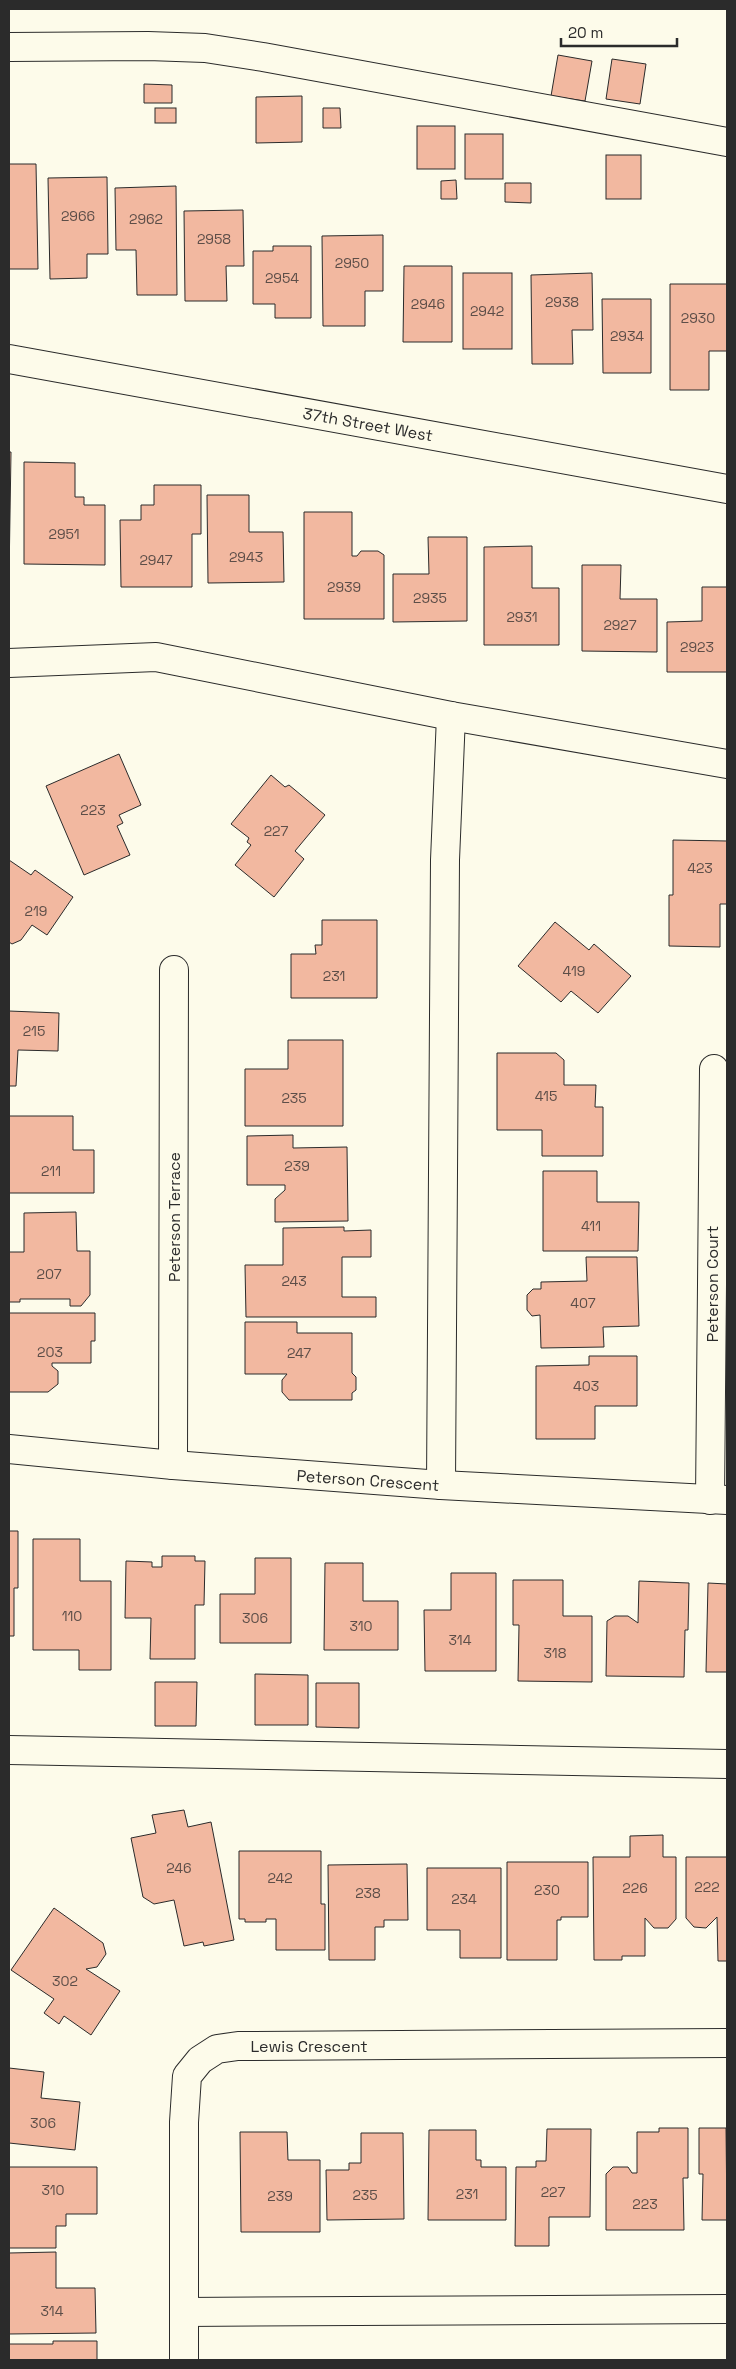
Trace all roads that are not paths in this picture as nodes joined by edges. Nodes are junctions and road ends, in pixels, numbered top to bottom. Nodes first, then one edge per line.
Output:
1 (9, 47) edge
2 (727, 142) edge
3 (9, 359) edge
4 (727, 490) edge
5 (9, 663) edge
6 (451, 716) junction
7 (727, 764) edge
8 (174, 970) dead end
9 (714, 1068) dead end
10 (9, 1448) edge
11 (173, 1465) junction
12 (441, 1486) junction
13 (719, 1500) edge
14 (9, 1750) edge
15 (727, 1764) edge
16 (727, 2043) edge
17 (727, 2309) edge
18 (184, 2312) junction
19 (184, 2360) edge

1 - 2 street
3 - 4 street, 37th Street West
5 - 6 street
6 - 7 street
6 - 12 street
8 - 11 street, Peterson Terrace
9 - 13 street, Peterson Court
10 - 11 street, Peterson Crescent
11 - 12 street, Peterson Crescent
12 - 13 street, Peterson Crescent
14 - 15 street
16 - 18 street, Lewis Crescent
17 - 18 street
18 - 19 street, Lewis Crescent

